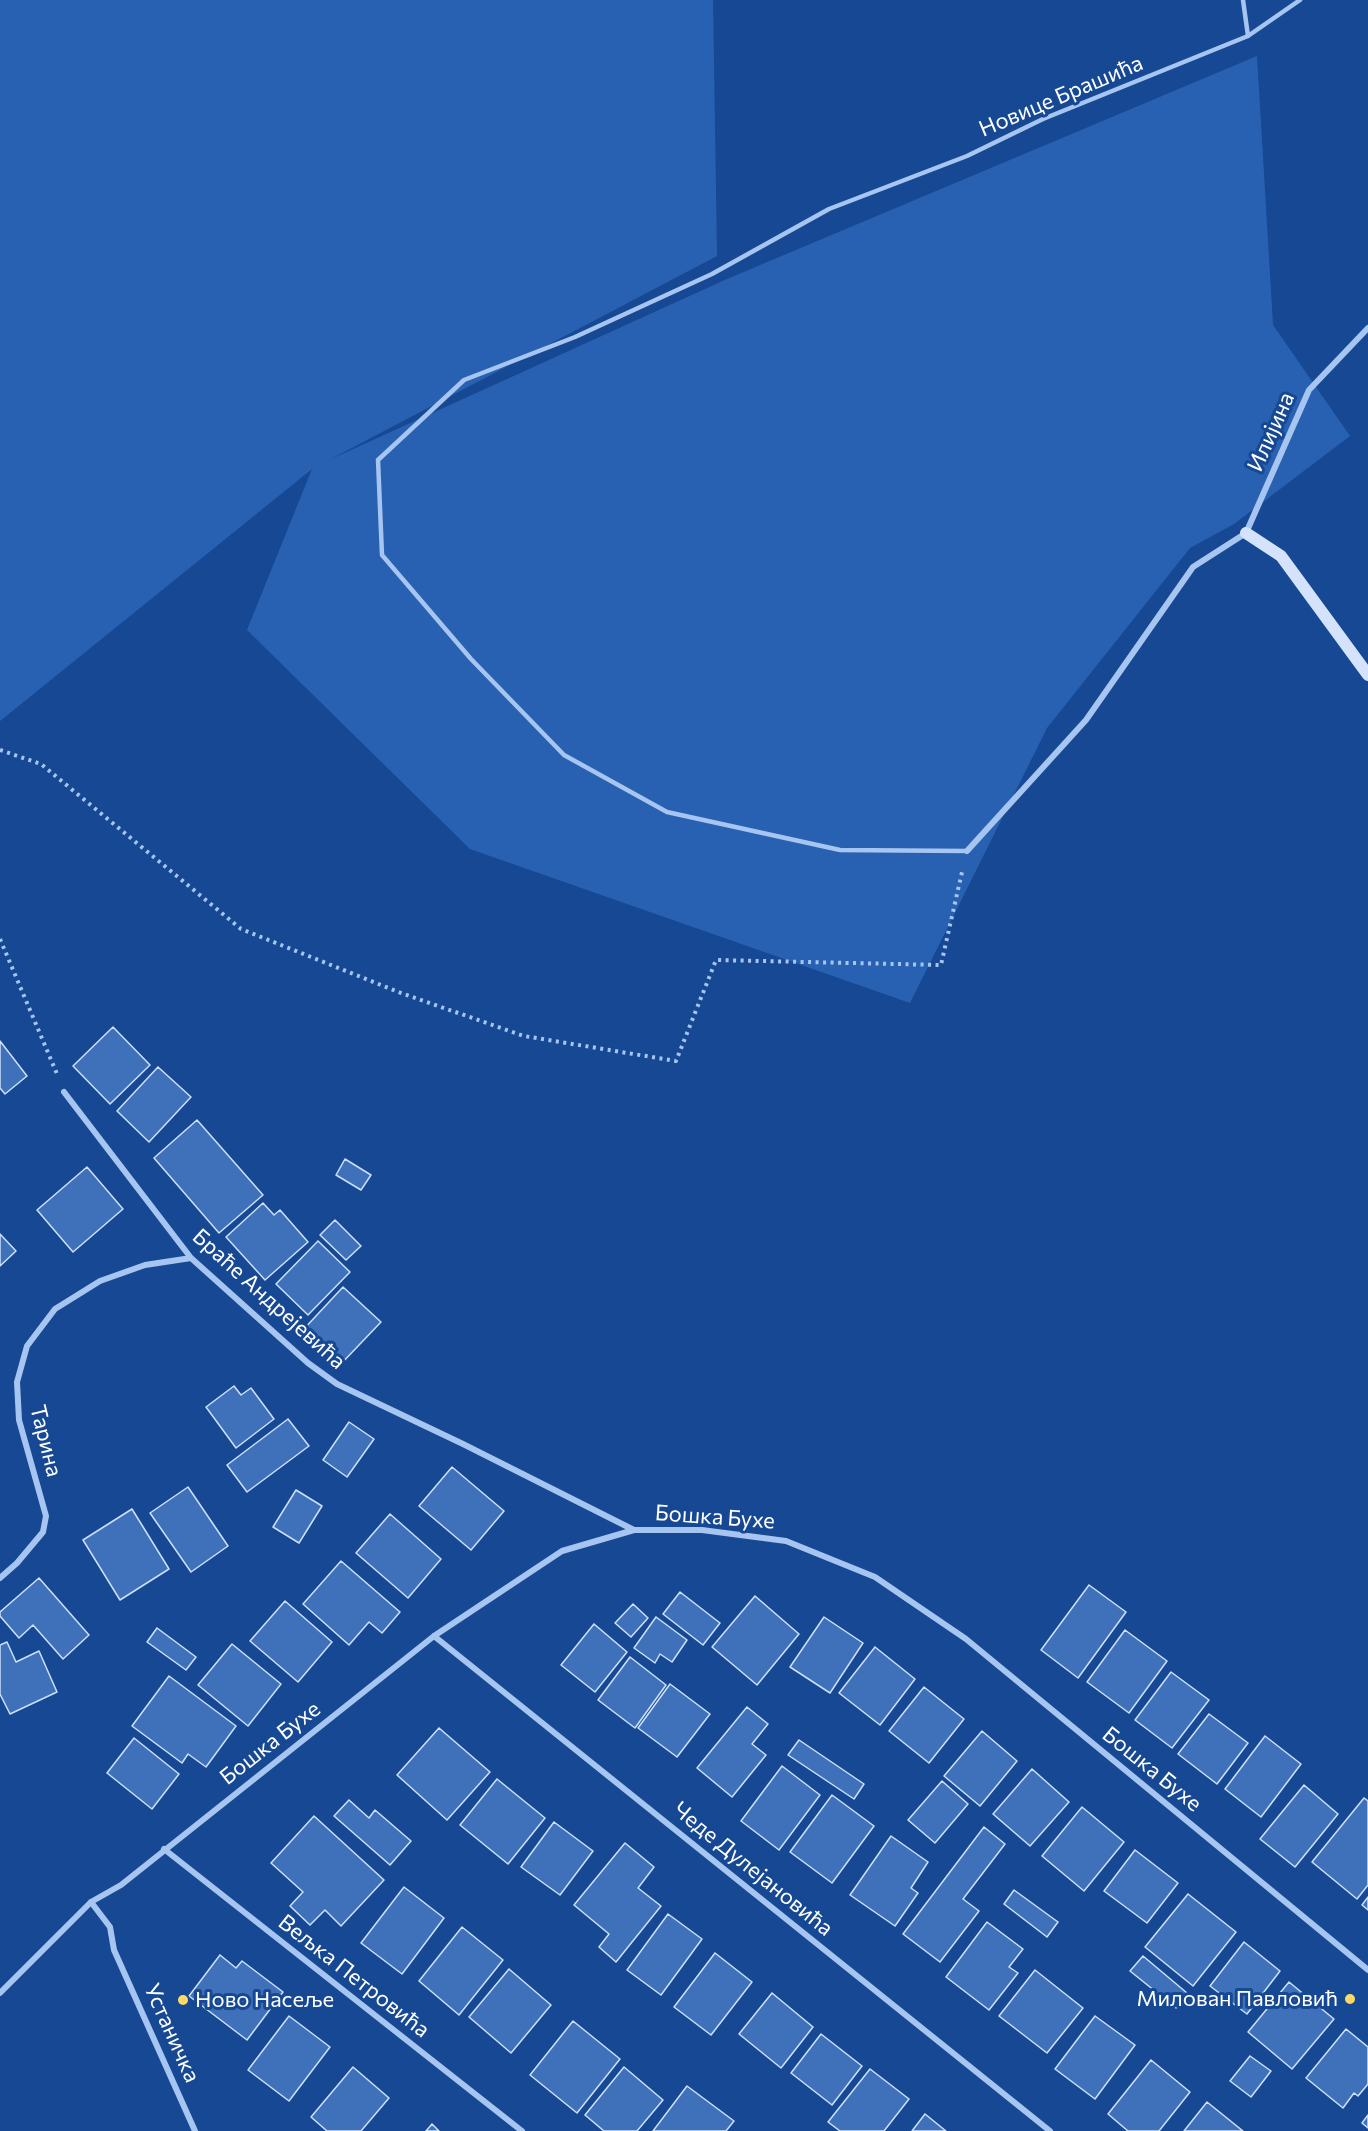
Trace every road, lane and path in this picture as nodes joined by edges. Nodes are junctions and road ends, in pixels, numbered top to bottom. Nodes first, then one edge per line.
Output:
1 (1243, 0) edge
2 (1300, 0) edge
3 (1248, 36) junction
4 (1368, 328) edge
5 (1246, 533) junction
6 (1368, 675) edge
7 (0, 750) edge
8 (968, 851) junction
9 (0, 939) edge
10 (64, 1092) joint
11 (191, 1258) junction
12 (634, 1530) junction
13 (0, 1578) edge
14 (434, 1636) junction
15 (164, 1849) junction
16 (91, 1902) junction
17 (1368, 1970) edge
18 (0, 1993) edge
19 (195, 2131) edge
20 (522, 2131) edge
21 (1050, 2131) edge

1 - 3 lane
2 - 3 lane, Новице Брашића
3 - 8 lane, Новице Брашића
4 - 5 street, Илијина
5 - 6 street
5 - 8 street
7 - 8 path
9 - 10 path
10 - 11 street, Браће Андрејевића
11 - 12 street, Браће Андрејевића
11 - 13 street, Тарина
12 - 14 street, Бошка Бухе
12 - 17 street, Бошка Бухе
14 - 15 street, Бошка Бухе
14 - 21 street, Чеде Дулејановића
15 - 16 street, Бошка Бухе
15 - 20 street, Вељка Петровића
16 - 18 street, Бошка Бухе
16 - 19 street, Устаничка

